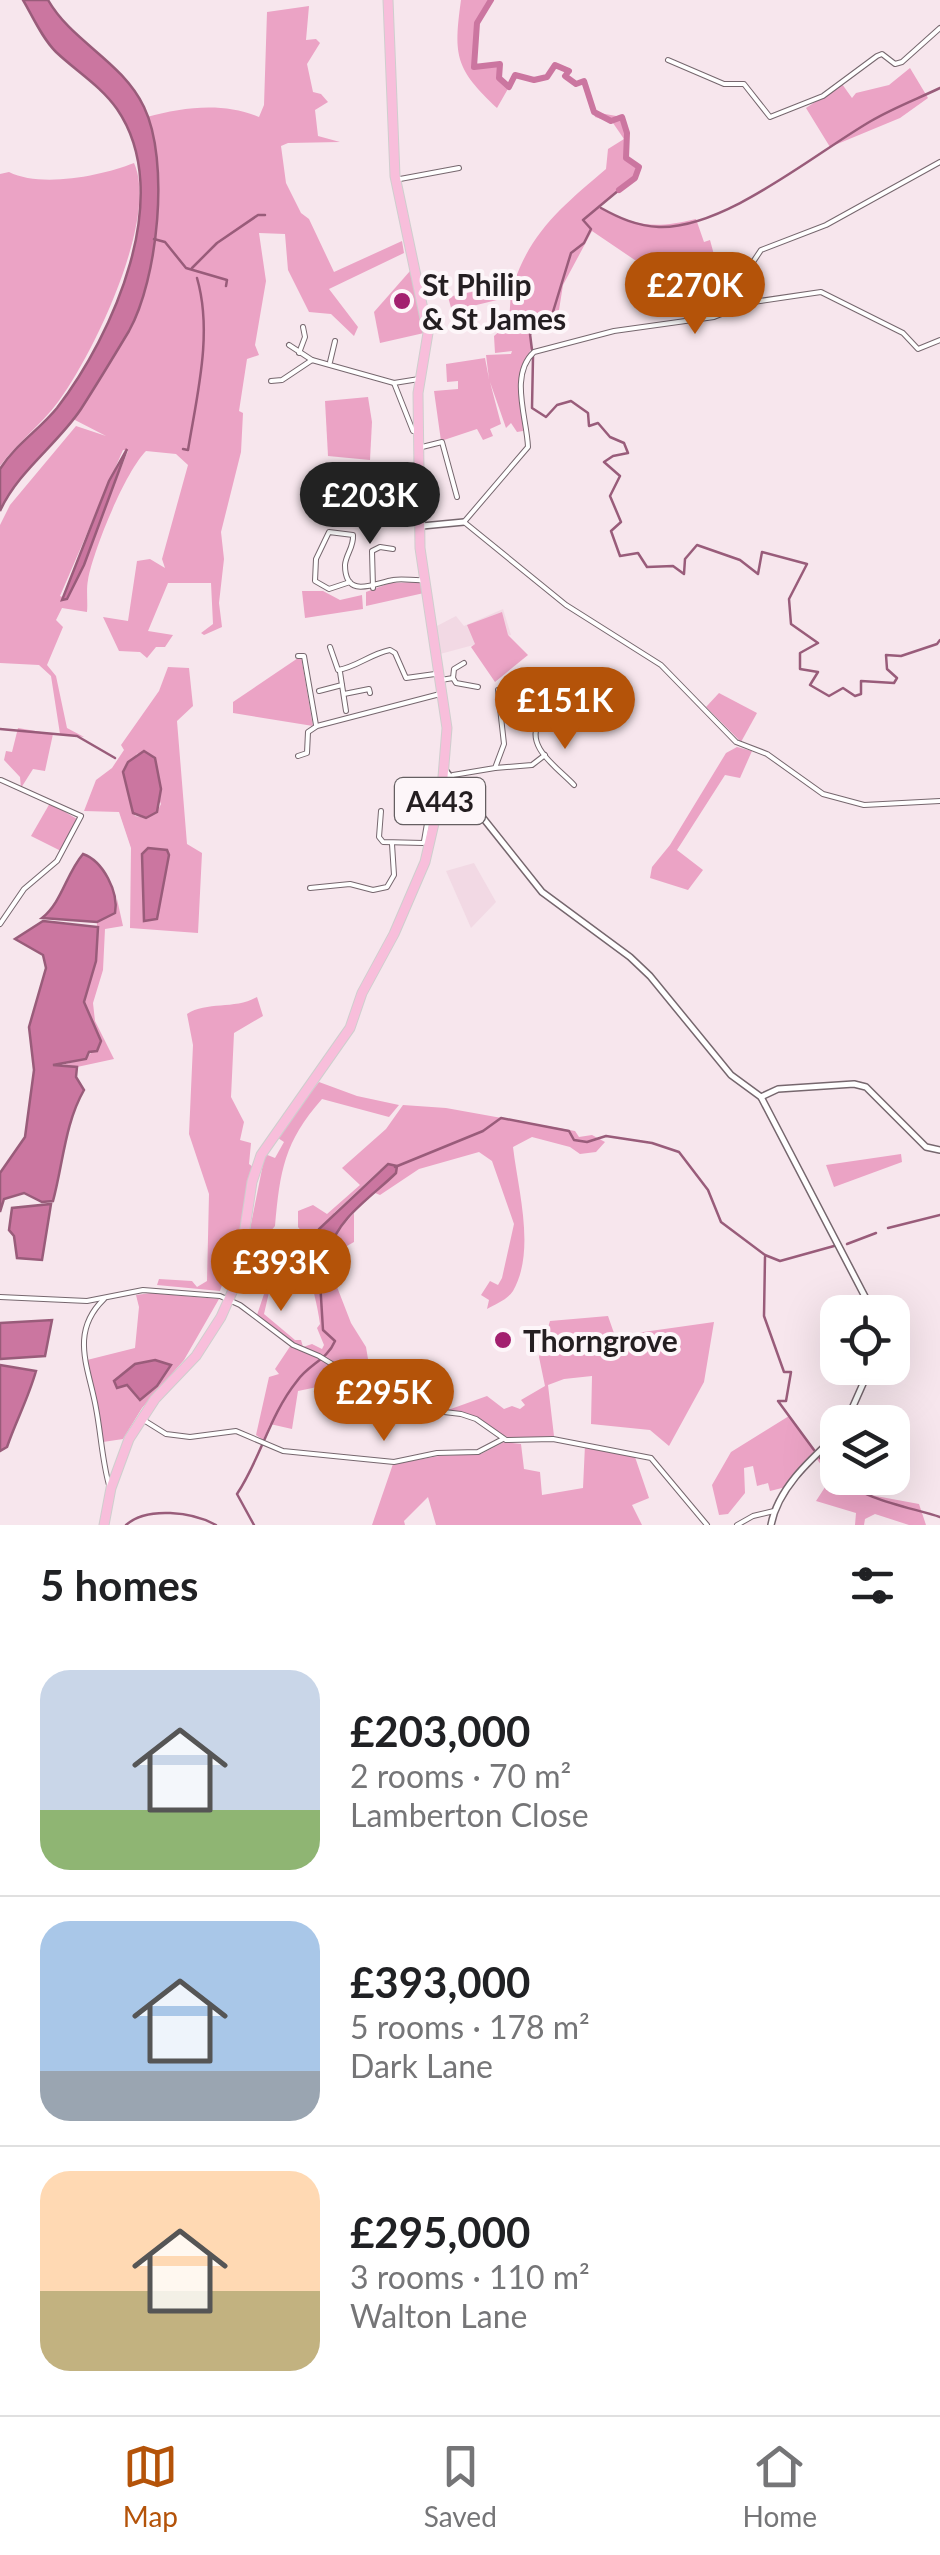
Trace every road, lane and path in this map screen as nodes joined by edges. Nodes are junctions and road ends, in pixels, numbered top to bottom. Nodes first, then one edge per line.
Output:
1 (388, 0) edge
2 (940, 28) edge
3 (668, 60) dead end
4 (940, 162) edge
5 (459, 168) dead end
6 (395, 179) junction
7 (746, 303) junction
8 (303, 326) dead end
9 (334, 340) dead end
10 (940, 340) edge
11 (289, 345) dead end
12 (299, 353) junction
13 (312, 360) junction
14 (330, 362) junction
15 (419, 379) junction
16 (272, 382) dead end
17 (394, 383) junction
18 (417, 431) junction
19 (418, 448) junction
20 (403, 466) dead end
21 (422, 480) junction
22 (457, 497) dead end
23 (422, 512) junction
24 (377, 514) dead end
25 (464, 522) junction
26 (422, 526) junction
27 (393, 549) dead end
28 (425, 580) junction
29 (350, 582) junction
30 (373, 588) junction
31 (398, 646) dead end
32 (331, 647) dead end
33 (392, 650) junction
34 (298, 656) dead end
35 (464, 663) dead end
36 (340, 670) junction
37 (440, 677) junction
38 (453, 678) junction
39 (342, 685) junction
40 (478, 687) dead end
41 (498, 690) dead end
42 (442, 693) junction
43 (344, 694) junction
44 (370, 694) dead end
45 (320, 698) dead end
46 (346, 712) dead end
47 (541, 721) dead end
48 (316, 726) junction
49 (298, 756) dead end
50 (545, 756) junction
51 (496, 768) junction
52 (448, 772) junction
53 (1, 780) edge
54 (574, 783) dead end
55 (432, 794) dead end
56 (940, 801) edge
57 (413, 810) dead end
58 (381, 811) dead end
59 (429, 813) junction
60 (427, 843) junction
61 (392, 844) junction
62 (310, 888) dead end
63 (0, 924) edge
64 (761, 1097) junction
65 (940, 1150) edge
66 (864, 1295) edge
67 (0, 1297) edge
68 (104, 1299) junction
69 (229, 1300) junction
70 (88, 1302) junction
71 (92, 1311) junction
72 (142, 1418) junction
73 (503, 1439) junction
74 (820, 1452) edge
75 (111, 1488) junction
76 (774, 1511) junction
77 (104, 1525) edge
78 (707, 1525) edge
79 (736, 1525) edge
80 (772, 1525) edge

1 - 6 main road, A443
2 - 3 street
4 - 7 street
5 - 6 street
6 - 15 main road, A443
7 - 10 street
7 - 25 street
8 - 12 street
9 - 14 street
11 - 12 street
12 - 13 street
13 - 14 street
13 - 16 street
14 - 17 street
15 - 17 street
15 - 18 main road, A443
17 - 18 street
18 - 19 main road, A443
19 - 21 main road, A443
19 - 22 street
20 - 21 street
21 - 23 main road, A443
23 - 24 street
23 - 26 main road, A443
25 - 26 street
25 - 56 street
26 - 28 main road, A443
27 - 30 street
28 - 30 street
28 - 37 main road, A443
29 - 29 street
29 - 30 street
31 - 33 street
32 - 36 street
33 - 36 street
33 - 37 street
34 - 48 street
35 - 38 street
36 - 39 street
37 - 38 street
37 - 42 main road, A443
38 - 40 street
39 - 43 street
39 - 45 street
41 - 51 street
42 - 48 street
42 - 52 main road, A443
43 - 44 street
43 - 46 street
47 - 50 street
48 - 49 street
50 - 51 street
50 - 54 street
51 - 52 street
52 - 60 main road, A443
52 - 64 street
53 - 63 street
55 - 59 street
57 - 59 street
58 - 61 street
59 - 60 street
60 - 61 street
60 - 69 main road, A443
61 - 62 street
64 - 65 street
64 - 66 street
67 - 70 street
68 - 69 street
68 - 70 street
68 - 71 street
69 - 72 main road, A443
69 - 73 street
70 - 71 street
71 - 75 street
72 - 73 street
72 - 75 main road, A443
73 - 78 street
74 - 76 street
75 - 77 main road, A443
76 - 79 street
76 - 80 street

